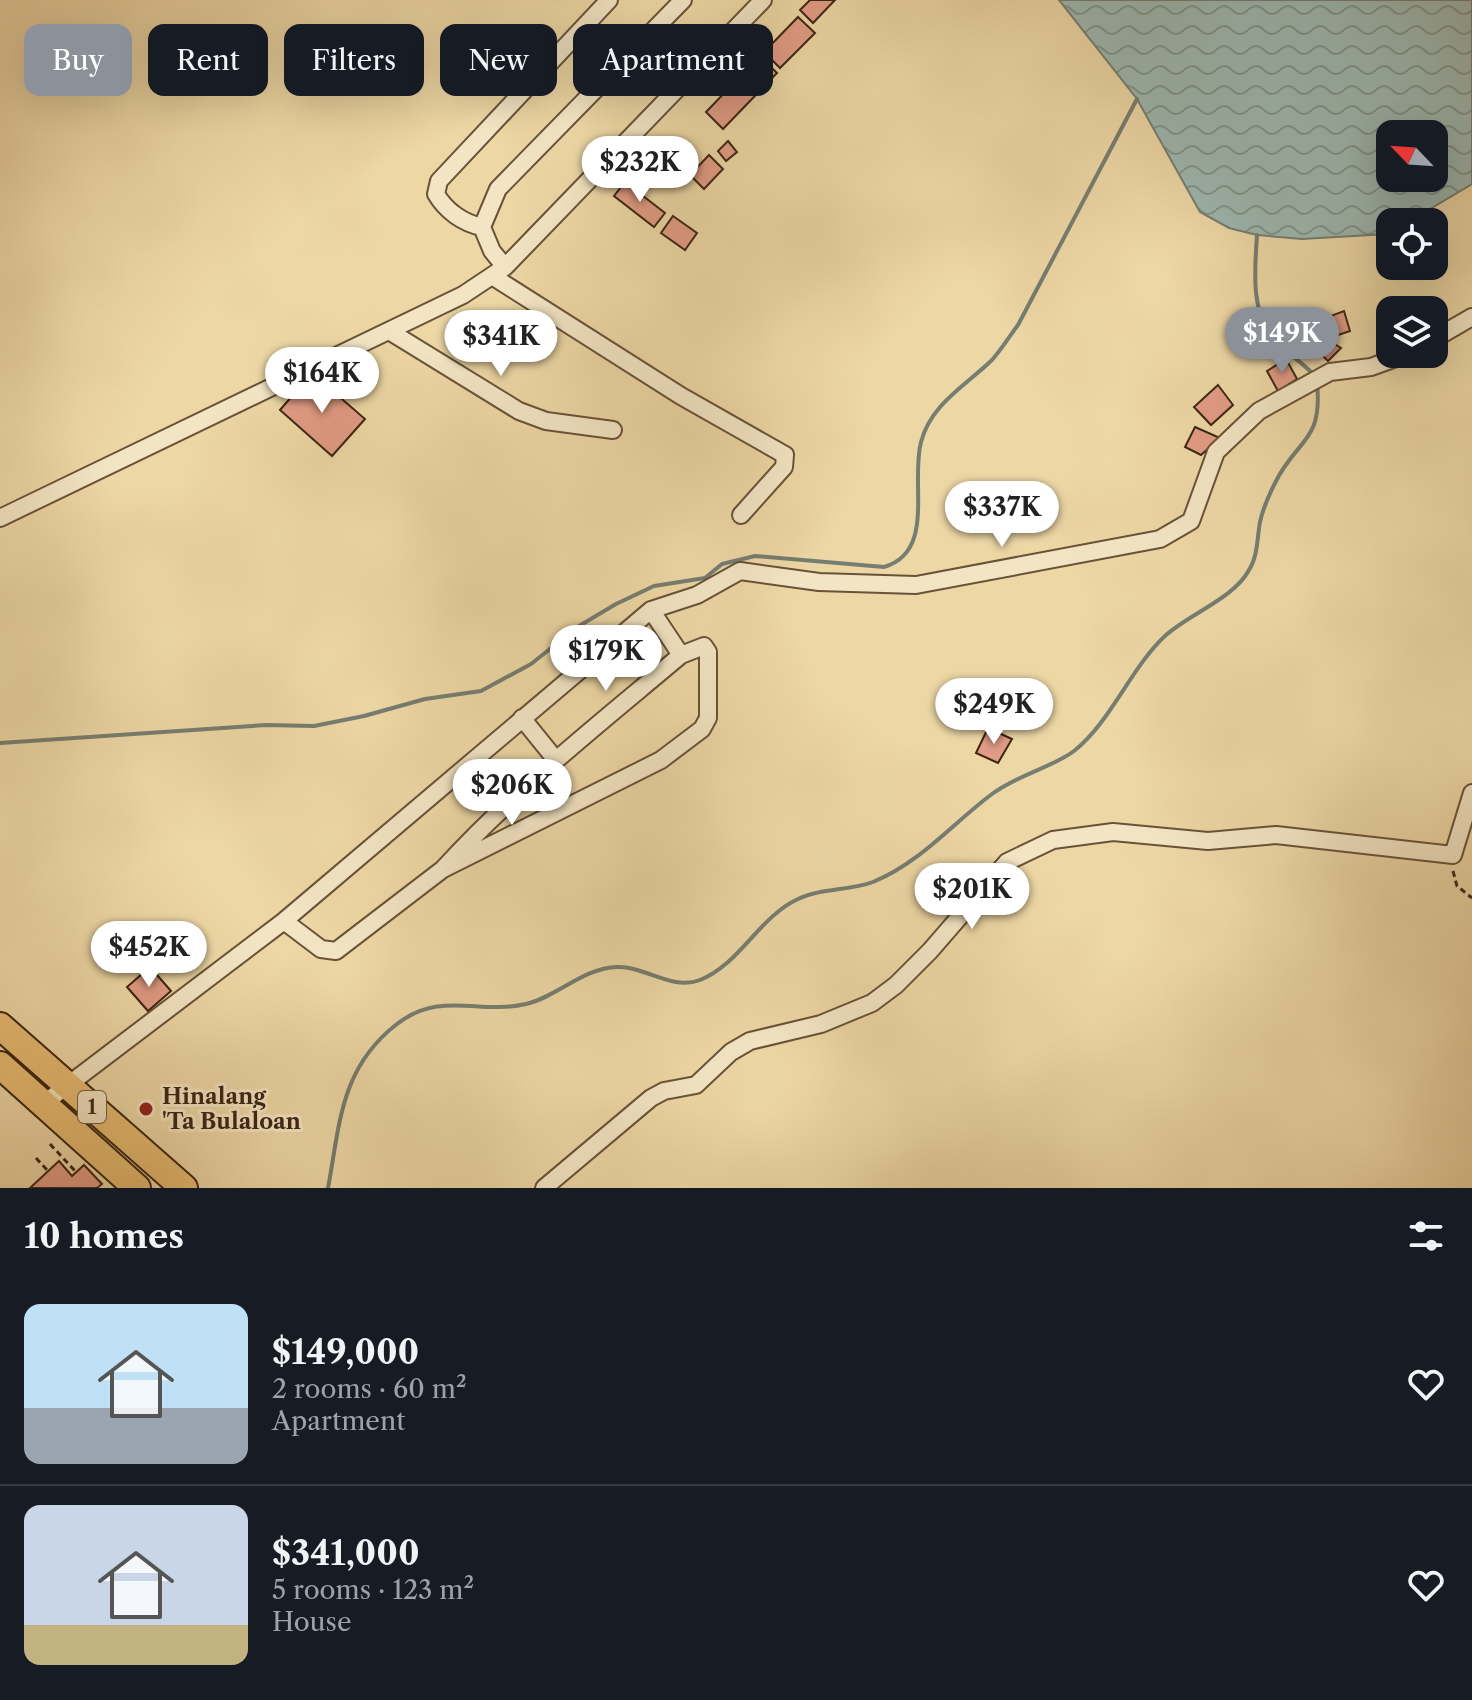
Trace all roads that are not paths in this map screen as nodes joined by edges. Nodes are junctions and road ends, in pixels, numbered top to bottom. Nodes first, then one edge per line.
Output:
1 (609, 0) edge
2 (683, 0) edge
3 (763, 0) edge
4 (482, 227) junction
5 (498, 271) junction
6 (1472, 317) edge
7 (389, 331) junction
8 (1448, 331) edge
9 (1376, 365) edge
10 (613, 430) dead end
11 (741, 515) dead end
12 (0, 518) edge
13 (651, 610) junction
14 (681, 655) junction
15 (522, 718) junction
16 (556, 760) junction
17 (1472, 793) edge
18 (443, 869) junction
19 (284, 921) junction
20 (0, 1026) edge
21 (0, 1065) edge
22 (67, 1085) junction
23 (43, 1104) junction
24 (130, 1186) edge
25 (184, 1188) edge
26 (544, 1188) edge

1 - 4 street
2 - 4 street
3 - 5 street
4 - 5 street
5 - 7 street
5 - 11 street
6 - 8 street
7 - 10 street
7 - 12 street
9 - 13 street
13 - 14 street
13 - 15 street
14 - 16 street
14 - 18 street
15 - 16 street
15 - 19 street
16 - 18 street
17 - 26 street
18 - 19 street
19 - 22 street
20 - 22 highway, 1
21 - 23 highway, 1
22 - 23 street
22 - 25 highway, 1
23 - 24 highway, 1

